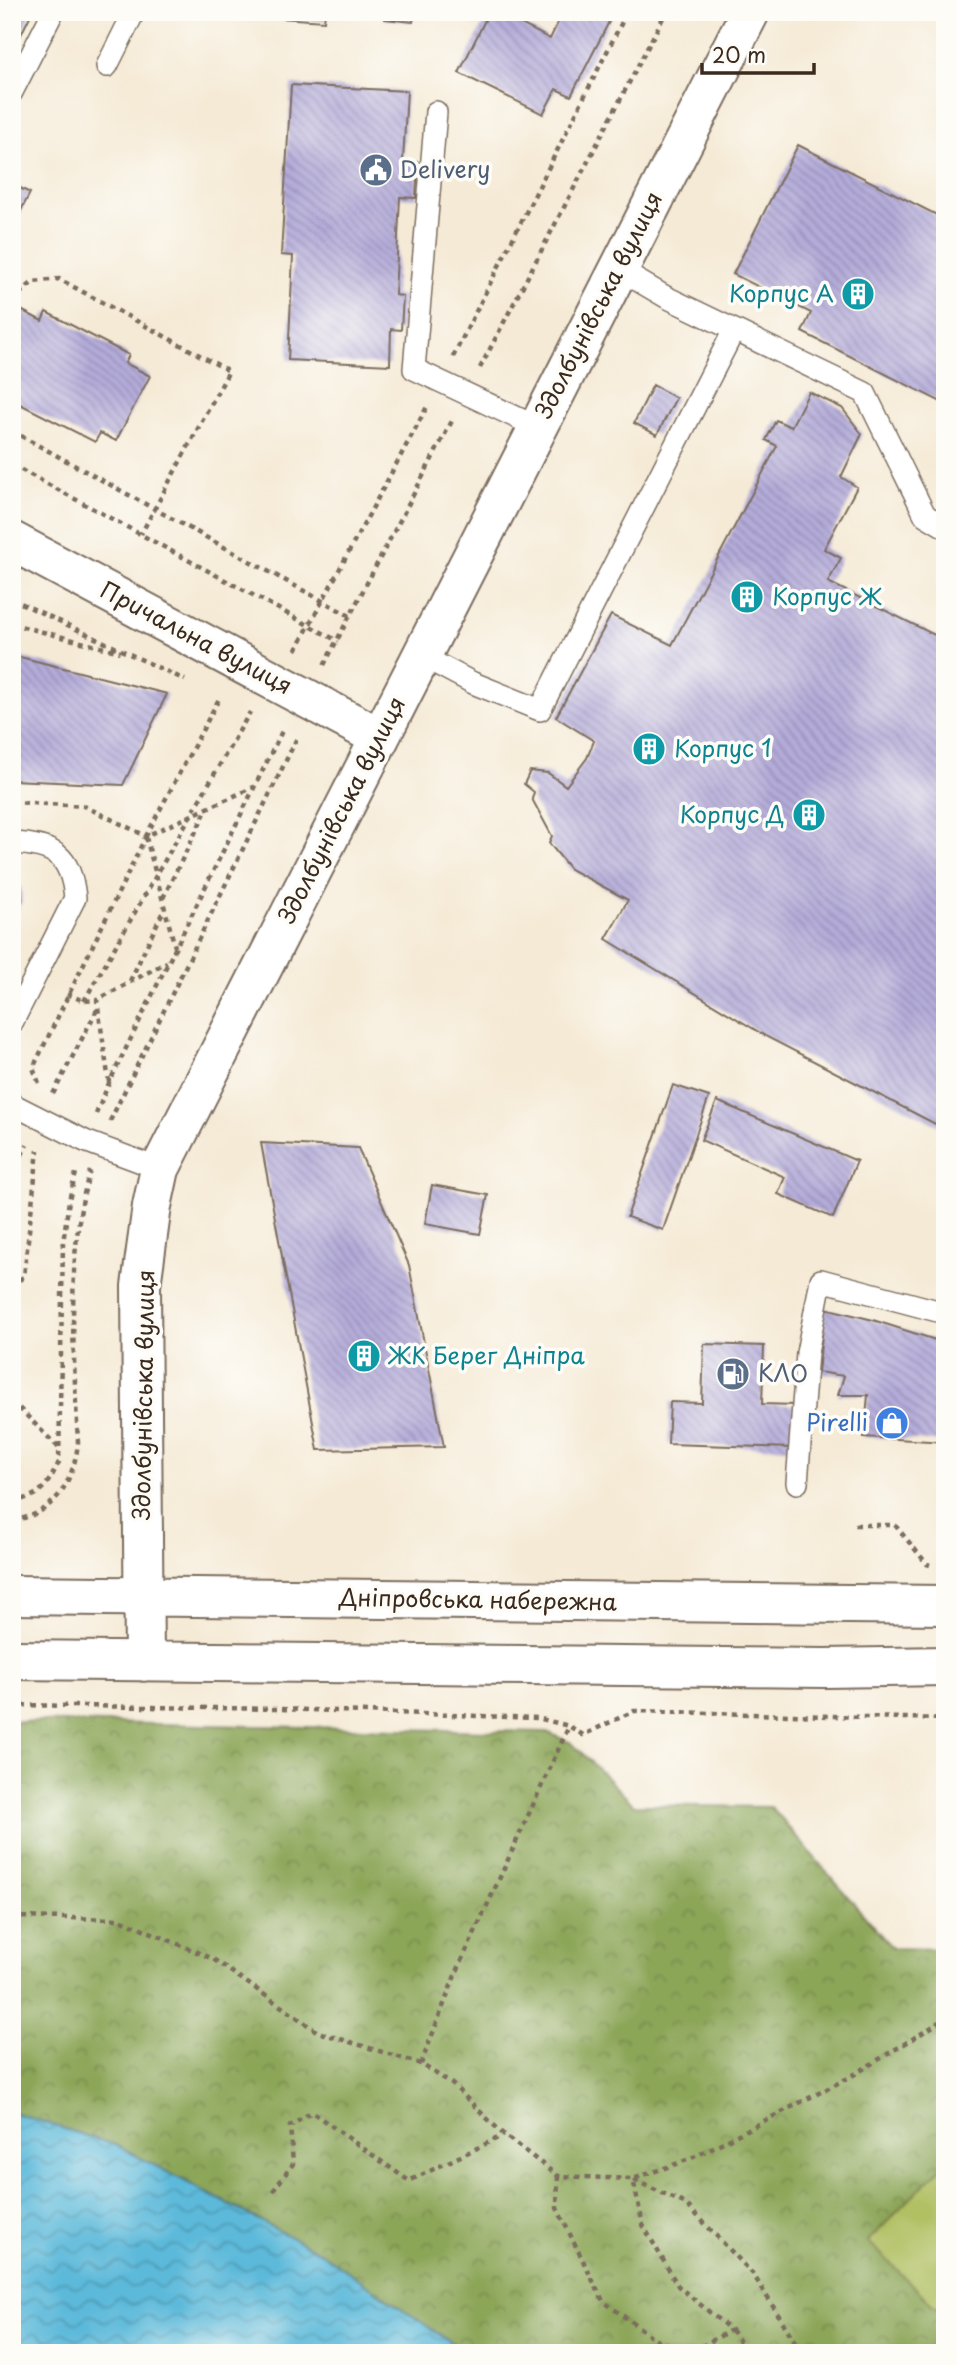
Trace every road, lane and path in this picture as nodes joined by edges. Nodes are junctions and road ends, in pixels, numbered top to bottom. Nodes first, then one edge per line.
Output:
1 (53, 12) edge
2 (134, 12) edge
3 (627, 12) edge
4 (666, 12) edge
5 (750, 12) edge
6 (107, 66) dead end
7 (12, 92) edge
8 (436, 112) dead end
9 (618, 269) junction
10 (12, 300) edge
11 (734, 330) junction
12 (441, 381) junction
13 (467, 394) junction
14 (537, 427) junction
15 (12, 431) edge
16 (12, 465) edge
17 (155, 508) junction
18 (945, 527) edge
19 (141, 534) junction
20 (12, 541) edge
21 (12, 599) edge
22 (323, 599) junction
23 (350, 616) junction
24 (12, 624) edge
25 (309, 624) junction
26 (338, 641) junction
27 (131, 655) junction
28 (420, 655) junction
29 (194, 685) dead end
30 (293, 697) junction
31 (230, 702) dead end
32 (240, 707) dead end
33 (250, 712) junction
34 (261, 717) dead end
35 (272, 723) dead end
36 (283, 728) junction
37 (379, 737) junction
38 (255, 786) junction
39 (12, 802) edge
40 (208, 808) junction
41 (191, 815) junction
42 (146, 836) junction
43 (12, 843) edge
44 (156, 876) junction
45 (163, 899) junction
46 (165, 907) junction
47 (175, 947) junction
48 (167, 962) junction
49 (35, 977) junction
50 (130, 982) junction
51 (69, 995) junction
52 (97, 1000) junction
53 (84, 1001) junction
54 (12, 1023) edge
55 (109, 1083) junction
56 (63, 1101) dead end
57 (12, 1104) edge
58 (39, 1143) dead end
59 (92, 1143) junction
60 (160, 1168) junction
61 (12, 1287) edge
62 (945, 1313) edge
63 (12, 1401) edge
64 (59, 1449) junction
65 (796, 1483) dead end
66 (12, 1501) edge
67 (12, 1520) edge
68 (855, 1525) dead end
69 (936, 1565) dead end
70 (12, 1595) edge
71 (143, 1597) junction
72 (945, 1605) edge
73 (12, 1660) edge
74 (144, 1662) junction
75 (945, 1666) edge
76 (12, 1705) edge
77 (945, 1719) edge
78 (569, 1726) junction
79 (12, 1917) edge
80 (945, 2019) edge
81 (421, 2064) junction
82 (504, 2135) junction
83 (558, 2176) junction
84 (633, 2179) junction
85 (273, 2191) dead end
86 (731, 2330) junction
87 (749, 2353) edge
88 (802, 2353) edge

1 - 7 lane
2 - 6 lane
3 - 12 path
4 - 13 path
5 - 9 street, Здолбунівська вулиця
8 - 12 lane
9 - 11 lane
9 - 14 street, Здолбунівська вулиця
10 - 17 path
11 - 18 lane
11 - 28 lane
12 - 13 lane
12 - 22 path
13 - 14 lane
13 - 23 path
14 - 28 street, Здолбунівська вулиця
15 - 17 path
16 - 19 path
17 - 19 path
17 - 22 path
19 - 25 path
20 - 30 street, Причальна вулиця
21 - 27 path
22 - 23 path
22 - 25 path
23 - 26 path
24 - 27 path
25 - 26 path
25 - 30 path
26 - 30 path
27 - 29 path
28 - 37 street, Здолбунівська вулиця
30 - 36 path
30 - 37 street, Причальна вулиця
30 - 59 path
31 - 42 path
32 - 33 path
33 - 34 path
33 - 41 path
35 - 36 path
36 - 38 path
37 - 60 street, Здолбунівська вулиця
38 - 40 path
38 - 47 path
39 - 42 path
40 - 41 path
40 - 45 path
41 - 42 path
41 - 44 path
42 - 44 path
42 - 51 path
43 - 49 lane
44 - 45 path
44 - 53 path
45 - 46 path
46 - 47 path
46 - 50 path
47 - 48 path
48 - 50 path
48 - 55 path
49 - 51 path
49 - 54 lane
50 - 52 path
51 - 53 path
51 - 56 path
52 - 53 path
52 - 55 path
55 - 59 path
57 - 59 lane
58 - 61 path
59 - 60 lane
59 - 64 path
59 - 67 path
60 - 71 street, Здолбунівська вулиця
62 - 65 lane
63 - 64 path
64 - 66 path
68 - 69 path
70 - 71 street, Дніпровська набережна
71 - 72 street, Дніпровська набережна
71 - 74 street, Здолбунівська вулиця
73 - 74 street
74 - 75 street
76 - 78 path
77 - 78 path
78 - 81 path
79 - 81 path
80 - 84 path
81 - 82 path
82 - 83 path
82 - 85 path
83 - 84 path
83 - 86 path
84 - 86 path
84 - 88 path
86 - 87 path

